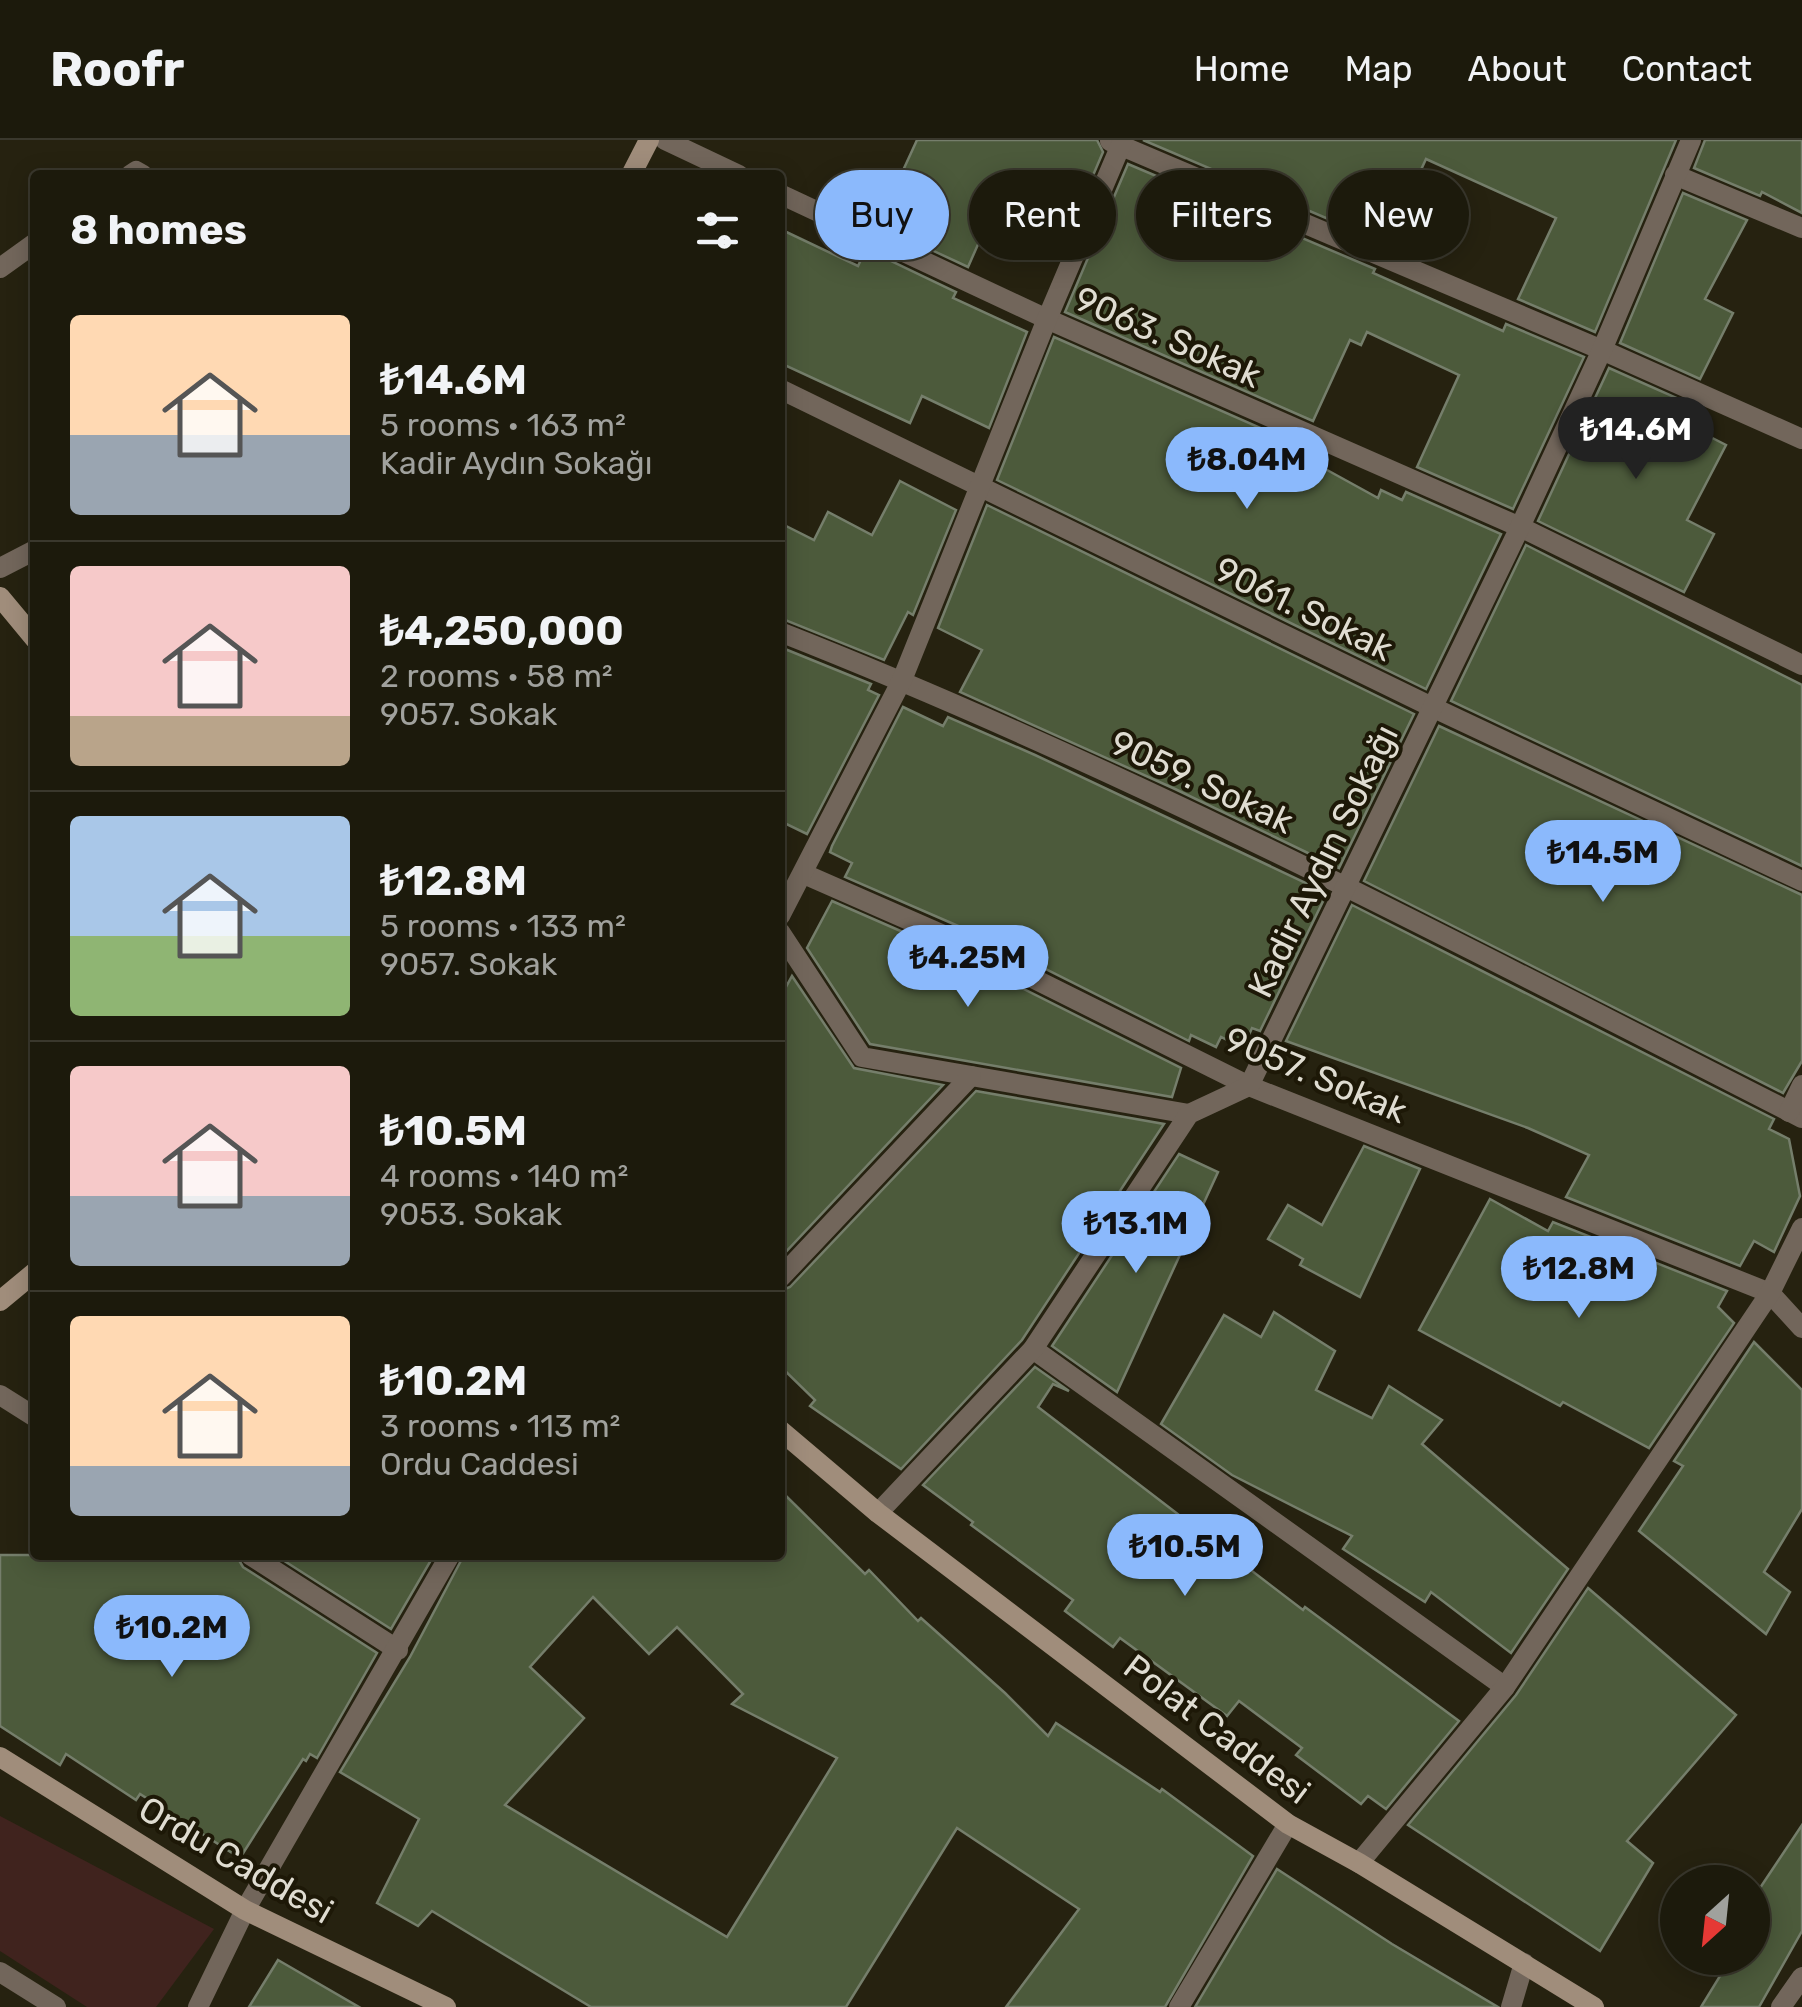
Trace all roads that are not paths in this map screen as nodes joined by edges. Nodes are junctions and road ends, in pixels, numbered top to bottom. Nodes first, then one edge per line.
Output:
1 (649, 140) edge
2 (664, 140) edge
3 (1691, 140) edge
4 (1117, 142) edge
5 (633, 170) edge
6 (728, 170) edge
7 (1675, 175) junction
8 (785, 196) edge
9 (1802, 228) edge
10 (30, 247) edge
11 (0, 268) edge
12 (1047, 319) junction
13 (1602, 350) junction
14 (785, 391) edge
15 (1802, 439) edge
16 (981, 487) junction
17 (1520, 528) junction
18 (30, 553) edge
19 (0, 568) edge
20 (0, 597) edge
21 (30, 633) edge
22 (785, 634) edge
23 (1802, 665) edge
24 (902, 680) junction
25 (1434, 708) junction
26 (804, 874) junction
27 (1802, 881) edge
28 (1348, 886) junction
29 (785, 907) edge
30 (785, 940) edge
31 (971, 1076) junction
32 (1802, 1085) edge
33 (1249, 1086) junction
34 (1189, 1114) junction
35 (1796, 1115) edge
36 (1802, 1228) edge
37 (785, 1273) edge
38 (30, 1276) edge
39 (1770, 1293) junction
40 (0, 1301) edge
41 (1802, 1328) edge
42 (1033, 1349) junction
43 (0, 1395) edge
44 (30, 1414) edge
45 (785, 1434) edge
46 (878, 1514) junction
47 (258, 1560) edge
48 (447, 1560) edge
49 (398, 1650) junction
50 (1505, 1687) junction
51 (0, 1758) edge
52 (1288, 1824) junction
53 (1358, 1863) junction
54 (245, 1910) junction
55 (1524, 1963) junction
56 (0, 1972) edge
57 (1802, 1977) edge
58 (56, 2007) edge
59 (198, 2007) edge
60 (446, 2007) edge
61 (1180, 2007) edge
62 (1511, 2007) edge
63 (1594, 2007) edge
64 (1781, 2007) edge

1 - 5 main road
2 - 6 street
3 - 7 street, Kadir Aydın Sokağı
4 - 12 street
4 - 13 street
7 - 9 street
7 - 13 street, Kadir Aydın Sokağı
8 - 12 street, 9063. Sokak
10 - 11 street
12 - 16 street
12 - 17 street, 9063. Sokak
13 - 15 street
13 - 17 street, Kadir Aydın Sokağı
14 - 16 street, 9061. Sokak
16 - 24 street
16 - 25 street, 9061. Sokak
17 - 23 street, 9063. Sokak
17 - 25 street, Kadir Aydın Sokağı
18 - 19 street
20 - 21 main road
22 - 24 street, 9059. Sokak
24 - 26 street
24 - 28 street, 9059. Sokak
25 - 27 street, 9061. Sokak
25 - 28 street, Kadir Aydın Sokağı
26 - 29 street
26 - 33 street, 9057. Sokak
28 - 33 street, Kadir Aydın Sokağı
28 - 35 street, 9059. Sokak
30 - 31 street
31 - 34 street
31 - 37 street
32 - 35 street
33 - 34 street
33 - 39 street, 9057. Sokak
34 - 42 street
36 - 39 street
38 - 40 main road
39 - 41 street, 9057. Sokak
39 - 50 street
42 - 46 street
42 - 50 street
43 - 44 street
45 - 46 main road, Polat Caddesi
46 - 52 main road, Polat Caddesi
47 - 49 street
48 - 49 street
49 - 54 street
50 - 53 street
51 - 54 main road, Ordu Caddesi
52 - 53 main road, Polat Caddesi
52 - 61 street
53 - 55 main road, Polat Caddesi
54 - 59 street
54 - 60 main road, Ordu Caddesi
55 - 62 street
55 - 63 main road, Polat Caddesi
56 - 58 street
57 - 64 street

